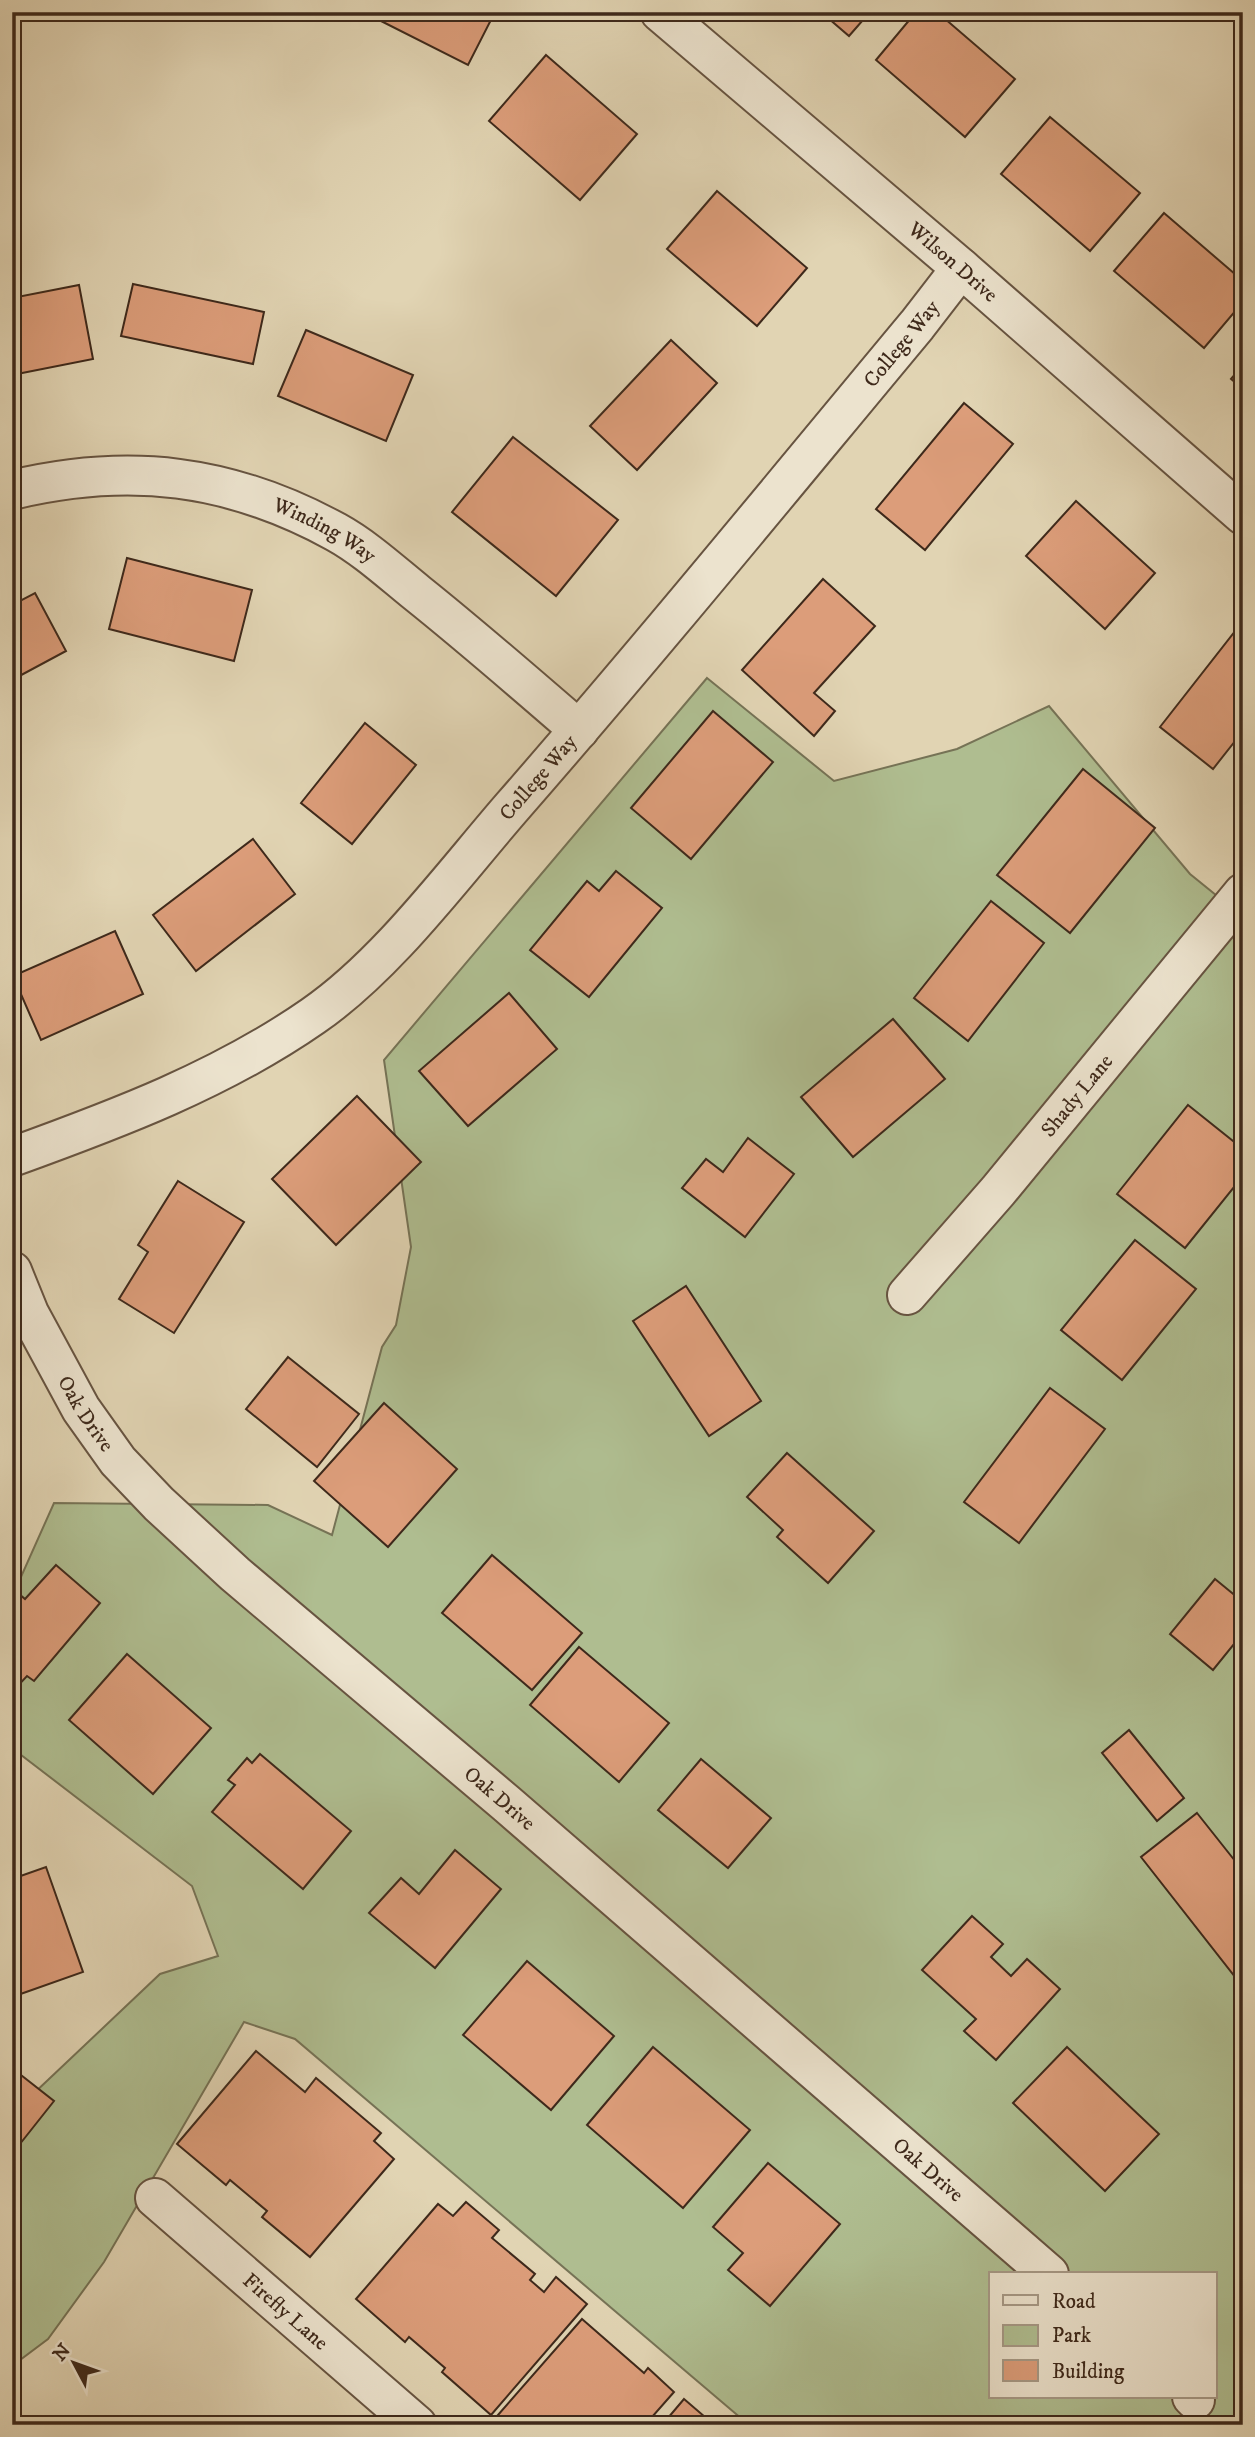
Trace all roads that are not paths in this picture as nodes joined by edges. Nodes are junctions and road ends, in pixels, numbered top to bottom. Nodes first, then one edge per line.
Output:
1 (660, 12) edge
2 (961, 268) junction
3 (12, 490) edge
4 (1243, 515) edge
5 (579, 730) junction
6 (1243, 893) edge
7 (12, 1157) edge
8 (12, 1271) edge
9 (907, 1295) dead end
10 (155, 2198) dead end
11 (1047, 2272) edge
12 (417, 2425) edge

1 - 2 street, Wilson Drive
2 - 4 street, Wilson Drive
2 - 5 street, College Way
3 - 5 street, Winding Way
5 - 7 street, College Way
6 - 9 street, Shady Lane
8 - 11 street, Oak Drive
10 - 12 street, Firefly Lane

